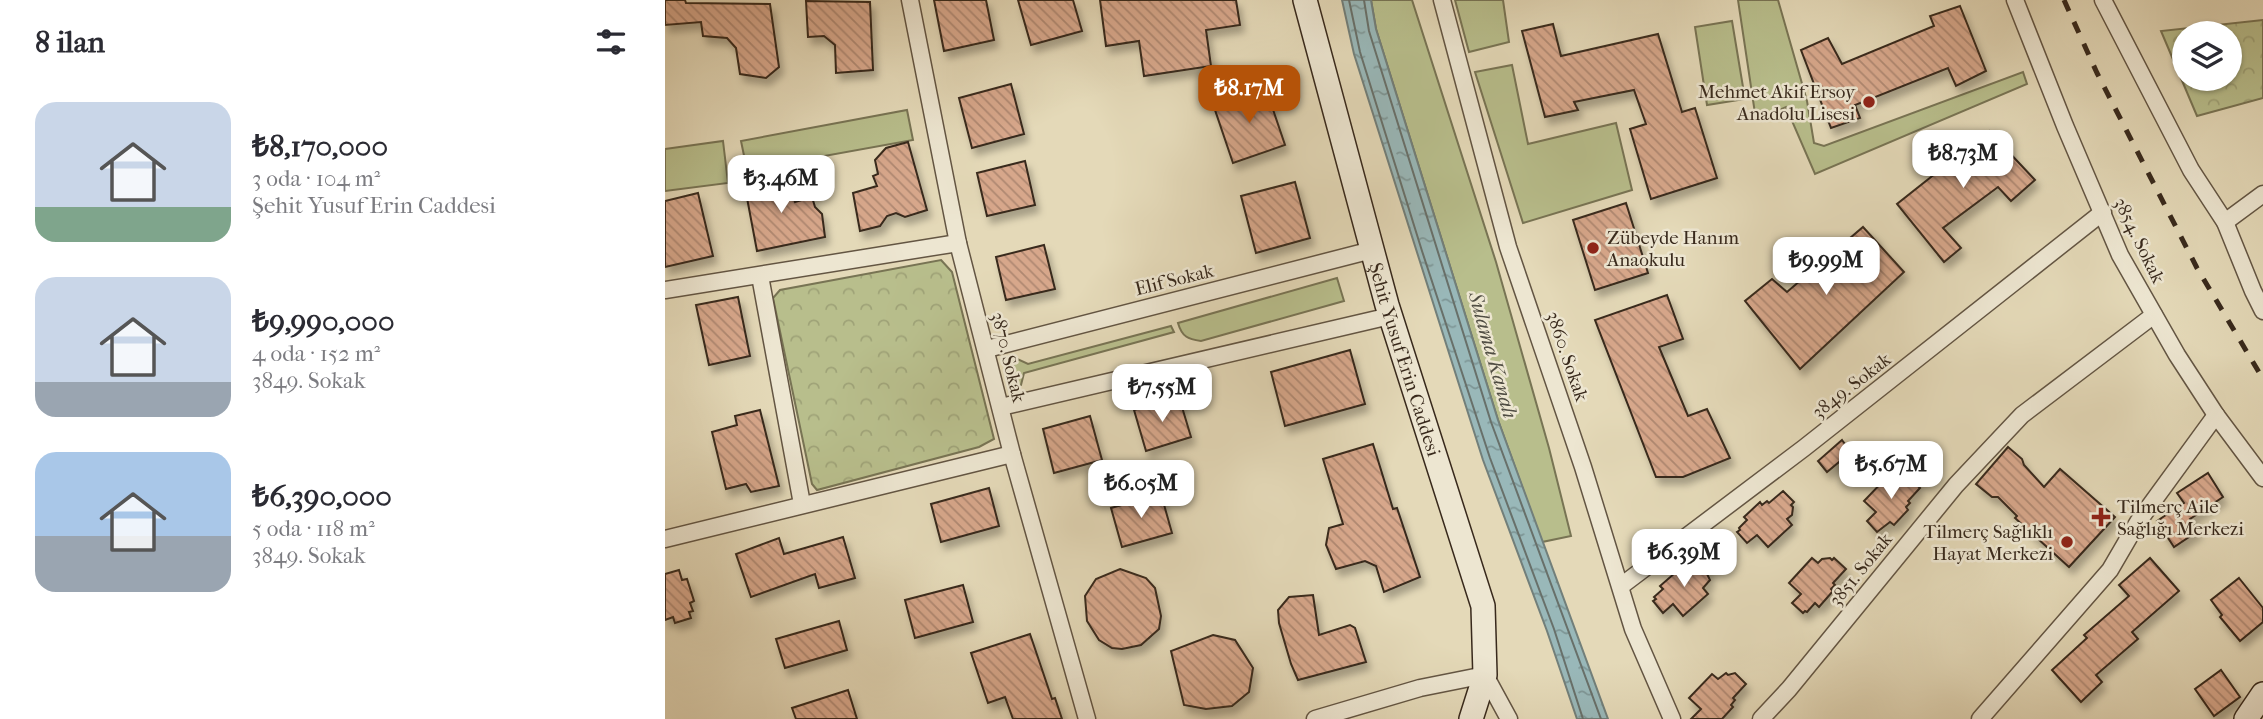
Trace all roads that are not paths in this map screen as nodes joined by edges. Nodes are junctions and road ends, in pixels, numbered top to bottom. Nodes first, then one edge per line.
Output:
1 (910, 0) edge
2 (1305, 0) edge
3 (1442, 0) edge
4 (2015, 0) edge
5 (2103, 0) edge
6 (2263, 194) edge
7 (2102, 212) junction
8 (2225, 222) junction
9 (958, 243) junction
10 (1372, 250) junction
11 (760, 276) junction
12 (665, 290) edge
13 (2263, 311) edge
14 (2154, 315) junction
15 (1391, 316) junction
16 (986, 349) junction
17 (1001, 407) junction
18 (2216, 415) junction
19 (1011, 454) junction
20 (2263, 478) edge
21 (802, 504) junction
22 (665, 539) edge
23 (1622, 586) junction
24 (1485, 674) junction
25 (2263, 694) edge
26 (1087, 719) edge
27 (1315, 719) edge
28 (1471, 719) edge
29 (1509, 719) edge
30 (1672, 719) edge
31 (1761, 719) edge
32 (1980, 719) edge
33 (2246, 719) edge

1 - 9 street, 3870. Sokak
2 - 10 street, Şehit Yusuf Erin Caddesi
3 - 23 street, 3860. Sokak
4 - 7 street, 3854. Sokak
5 - 8 street
6 - 8 street
7 - 14 street, 3854. Sokak
7 - 23 street, 3849. Sokak
8 - 13 street
9 - 11 street
9 - 16 street, 3870. Sokak
10 - 15 street, Şehit Yusuf Erin Caddesi
10 - 16 street, Elif Sokak
11 - 12 street
11 - 21 street
14 - 18 street, 3854. Sokak
14 - 31 street, 3851. Sokak
15 - 17 street
15 - 24 street, Şehit Yusuf Erin Caddesi
16 - 17 street, 3870. Sokak
17 - 19 street, 3870. Sokak
18 - 20 street, 3854. Sokak
18 - 32 street
19 - 21 street
19 - 26 street, 3870. Sokak
21 - 22 street
23 - 30 street, 3860. Sokak
24 - 27 street
24 - 28 street, Şehit Yusuf Erin Caddesi
24 - 29 street
25 - 33 street

